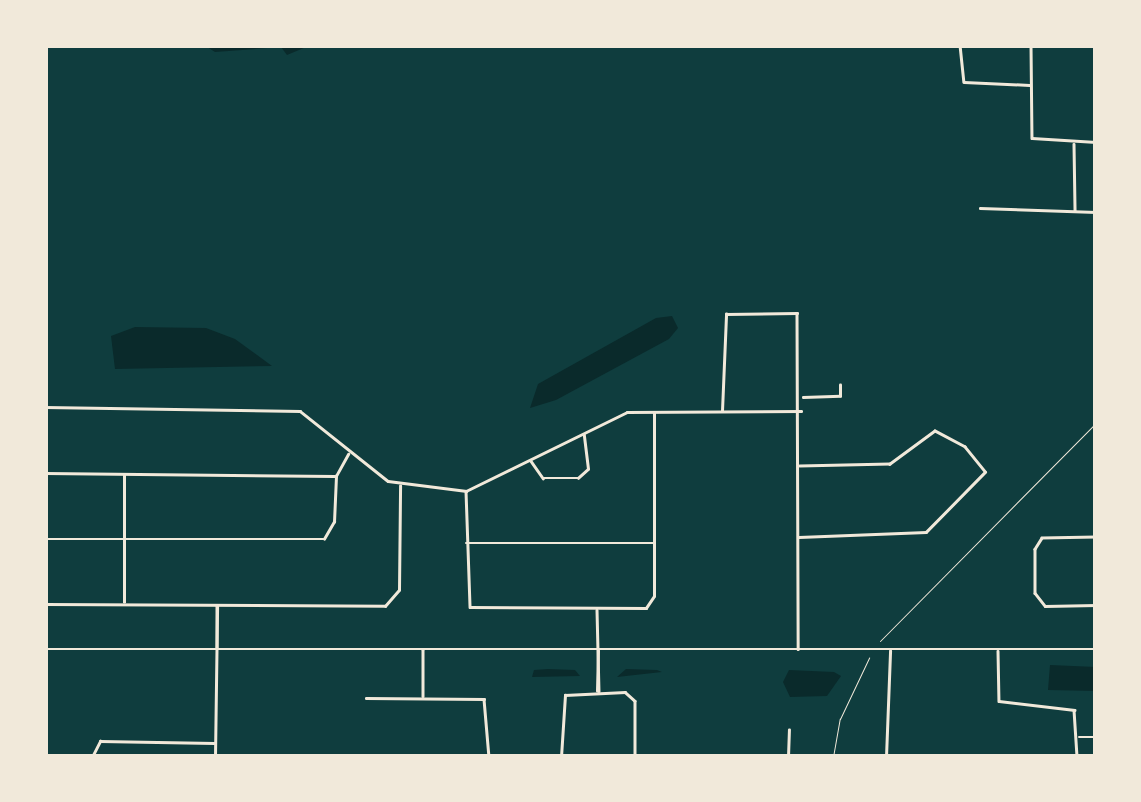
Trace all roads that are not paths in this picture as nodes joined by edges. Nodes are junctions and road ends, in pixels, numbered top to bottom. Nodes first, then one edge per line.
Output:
1 (960, 45) edge
2 (1031, 45) edge
3 (1031, 84) junction
4 (1074, 142) junction
5 (1096, 142) edge
6 (980, 208) dead end
7 (1075, 212) junction
8 (1096, 212) edge
9 (840, 386) dead end
10 (801, 397) junction
11 (45, 407) edge
12 (801, 411) junction
13 (654, 412) junction
14 (722, 412) junction
15 (584, 434) junction
16 (349, 452) junction
17 (531, 461) junction
18 (798, 466) junction
19 (45, 473) edge
20 (124, 474) junction
21 (336, 476) junction
22 (400, 486) junction
23 (466, 491) junction
24 (798, 536) junction
25 (1096, 536) edge
26 (45, 538) edge
27 (124, 539) junction
28 (465, 542) junction
29 (654, 544) junction
30 (45, 604) edge
31 (124, 605) junction
32 (1096, 605) edge
33 (217, 606) junction
34 (598, 609) junction
35 (45, 648) edge
36 (1096, 649) edge
37 (216, 650) junction
38 (423, 650) junction
39 (798, 650) junction
40 (890, 650) junction
41 (998, 650) junction
42 (598, 651) junction
43 (598, 692) junction
44 (424, 697) junction
45 (366, 698) dead end
46 (789, 730) dead end
47 (1077, 737) junction
48 (1096, 737) edge
49 (84, 743) dead end
50 (216, 743) junction
51 (92, 748) junction
52 (92, 757) edge
53 (215, 757) edge
54 (489, 757) edge
55 (561, 757) edge
56 (635, 757) edge
57 (788, 757) edge
58 (886, 757) edge
59 (1077, 757) edge

1 - 3 street
2 - 3 street
3 - 4 street
4 - 5 street
4 - 7 street
6 - 7 street
7 - 8 street
9 - 10 street
10 - 12 street
10 - 14 street
11 - 16 street
12 - 14 street
12 - 18 street
13 - 14 street
13 - 15 street
13 - 29 street
15 - 17 street
15 - 17 street
16 - 21 street
16 - 22 street
17 - 23 street
18 - 24 street
18 - 24 street
19 - 20 street
20 - 21 street
20 - 27 street
21 - 27 street
22 - 23 street
22 - 33 street
23 - 28 street
24 - 39 street
25 - 32 street
26 - 27 street
27 - 31 street
28 - 29 street
28 - 34 street
29 - 34 street
30 - 31 street
31 - 33 street
33 - 37 street
33 - 37 street
34 - 42 street
35 - 37 street
36 - 41 street
37 - 38 street
37 - 50 street
38 - 42 street
38 - 44 street
39 - 40 street
39 - 42 street
40 - 41 street
40 - 58 street
41 - 47 street
42 - 43 street
43 - 55 street
43 - 56 street
44 - 45 street
44 - 54 street
46 - 57 street
47 - 48 street
47 - 59 street
49 - 51 street
50 - 51 street
50 - 53 street
51 - 52 street

